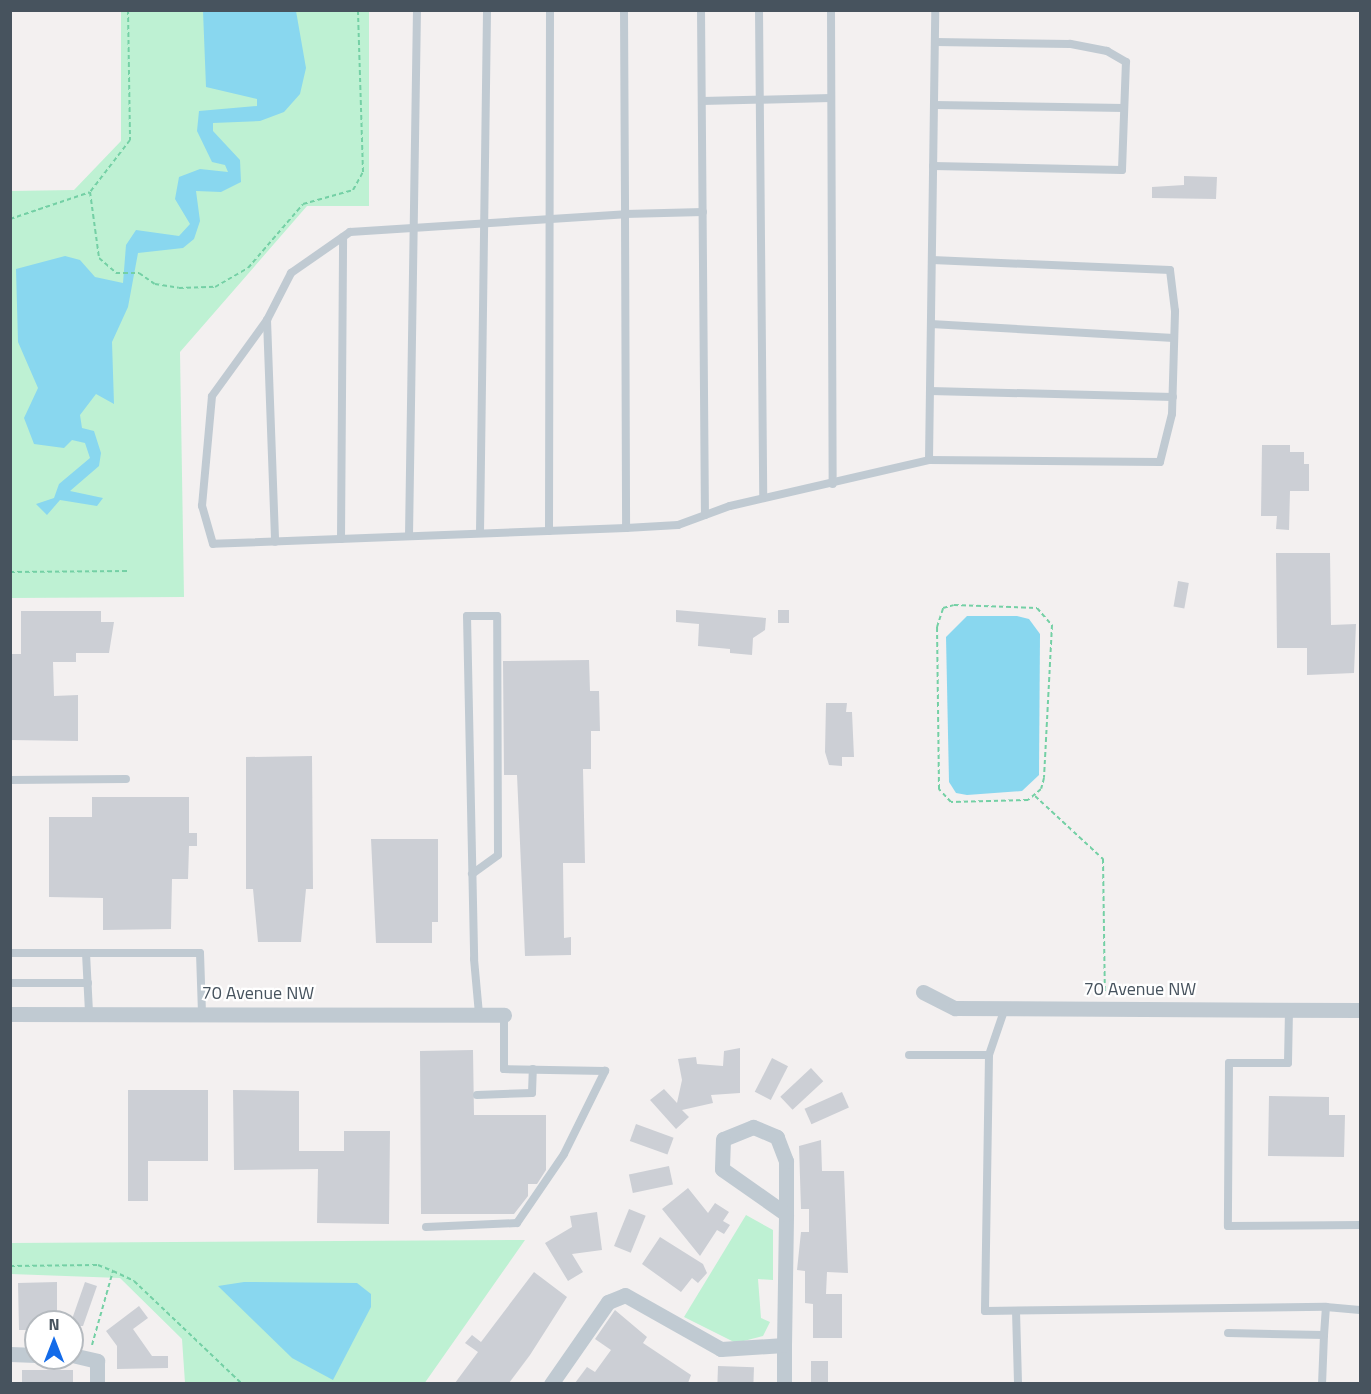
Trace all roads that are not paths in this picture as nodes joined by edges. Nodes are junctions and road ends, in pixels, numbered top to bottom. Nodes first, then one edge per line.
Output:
1 (417, 10) edge
2 (487, 10) edge
3 (550, 10) edge
4 (624, 10) edge
5 (701, 10) edge
6 (759, 10) edge
7 (831, 10) edge
8 (935, 10) edge
9 (934, 42) junction
10 (831, 98) junction
11 (760, 100) junction
12 (702, 101) junction
13 (934, 105) junction
14 (1124, 108) junction
15 (933, 166) junction
16 (702, 212) junction
17 (625, 214) junction
18 (553, 219) junction
19 (487, 223) junction
20 (414, 228) junction
21 (343, 237) junction
22 (932, 260) junction
23 (267, 320) junction
24 (931, 324) junction
25 (1174, 338) junction
26 (930, 391) junction
27 (1173, 397) junction
28 (929, 460) junction
29 (833, 484) junction
30 (763, 498) junction
31 (705, 515) junction
32 (626, 528) junction
33 (549, 531) junction
34 (480, 533) junction
35 (409, 536) junction
36 (341, 539) junction
37 (275, 542) junction
38 (126, 779) dead end
39 (10, 780) edge
40 (472, 874) junction
41 (10, 953) edge
42 (86, 953) junction
43 (10, 983) edge
44 (88, 983) junction
45 (923, 992) dead end
46 (1005, 1008) junction
47 (1289, 1010) junction
48 (1360, 1010) edge
49 (202, 1012) junction
50 (89, 1013) junction
51 (10, 1014) edge
52 (479, 1014) junction
53 (504, 1015) joint
54 (909, 1055) dead end
55 (988, 1056) junction
56 (533, 1069) junction
57 (477, 1095) dead end
58 (786, 1214) junction
59 (1360, 1225) edge
60 (426, 1227) dead end
61 (1326, 1307) junction
62 (1360, 1310) edge
63 (1016, 1311) junction
64 (1228, 1333) dead end
65 (1324, 1335) junction
66 (783, 1345) junction
67 (84, 1355) edge
68 (97, 1383) edge
69 (551, 1383) edge
70 (784, 1383) edge
71 (1018, 1383) edge
72 (1322, 1383) edge

1 - 20 lane
2 - 19 lane
3 - 18 lane
4 - 17 lane
5 - 12 lane
6 - 11 lane
7 - 10 lane
8 - 9 lane
9 - 13 lane
9 - 14 lane
10 - 11 lane
10 - 29 lane
11 - 12 lane
11 - 30 lane
12 - 16 lane
13 - 14 lane
13 - 15 lane
14 - 15 lane
15 - 22 lane
16 - 17 lane
16 - 31 lane
17 - 18 lane
17 - 32 lane
18 - 19 lane
18 - 33 lane
19 - 20 lane
19 - 34 lane
20 - 21 lane
20 - 35 lane
21 - 23 lane
21 - 36 lane
22 - 24 lane
22 - 25 lane
23 - 37 lane
23 - 37 lane
24 - 25 lane
24 - 26 lane
25 - 27 lane
26 - 27 lane
26 - 28 lane
27 - 28 lane
28 - 29 lane
29 - 30 lane
30 - 31 lane
31 - 32 lane
32 - 33 lane
33 - 34 lane
34 - 35 lane
35 - 36 lane
36 - 37 lane
38 - 39 lane
40 - 40 lane
40 - 52 lane
41 - 42 lane
42 - 44 lane
42 - 49 lane
43 - 44 lane
44 - 50 lane
45 - 46 street, 70 Avenue NW
46 - 47 street, 70 Avenue NW
46 - 55 lane
47 - 48 street, 70 Avenue NW
47 - 59 lane
49 - 50 street, 70 Avenue NW
49 - 52 street, 70 Avenue NW
50 - 51 street, 70 Avenue NW
52 - 53 street, 70 Avenue NW
53 - 56 lane
54 - 55 lane
55 - 63 lane
56 - 57 lane
56 - 60 lane
58 - 58 street
58 - 66 street
61 - 62 lane
61 - 63 lane
61 - 65 lane
63 - 71 lane
64 - 65 lane
65 - 72 lane
66 - 69 street
66 - 70 street
67 - 68 street

